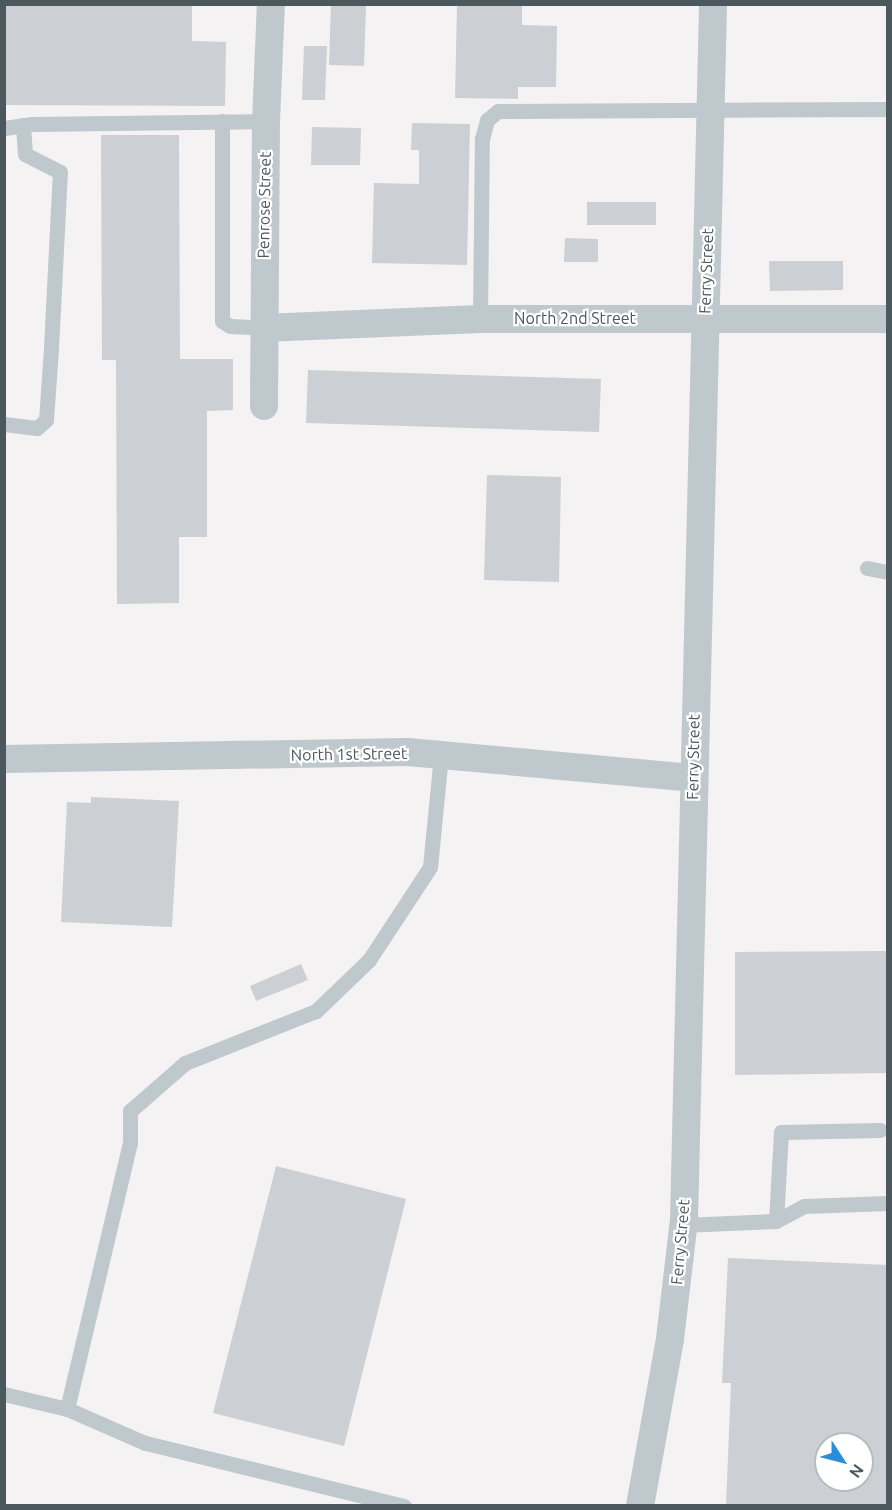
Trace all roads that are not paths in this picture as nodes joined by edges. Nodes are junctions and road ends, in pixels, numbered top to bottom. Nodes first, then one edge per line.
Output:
1 (271, 4) edge
2 (713, 4) edge
3 (888, 109) edge
4 (710, 112) junction
5 (222, 121) junction
6 (266, 121) junction
7 (23, 125) junction
8 (4, 128) edge
9 (704, 317) junction
10 (480, 319) junction
11 (888, 319) edge
12 (263, 328) junction
13 (264, 406) dead end
14 (4, 424) edge
15 (867, 568) dead end
16 (888, 572) edge
17 (441, 755) junction
18 (4, 759) edge
19 (692, 778) junction
20 (880, 1130) dead end
21 (888, 1203) edge
22 (776, 1221) junction
23 (683, 1225) junction
24 (4, 1394) edge
25 (67, 1409) junction
26 (404, 1506) edge
27 (640, 1506) edge

1 - 6 street, Penrose Street
2 - 4 street, Ferry Street
3 - 4 lane
4 - 9 street, Ferry Street
4 - 10 lane
5 - 6 lane
5 - 7 lane
5 - 12 lane
6 - 12 street, Penrose Street
7 - 8 lane
7 - 14 lane
9 - 10 street, North 2nd Street
9 - 11 street, North 2nd Street
9 - 19 street, Ferry Street
10 - 12 street, North 2nd Street
12 - 13 street, Penrose Street
15 - 16 lane
17 - 18 street, North 1st Street
17 - 19 street, North 1st Street
17 - 25 lane
19 - 23 street, Ferry Street
20 - 22 lane
21 - 22 lane
22 - 23 lane
23 - 27 street, Ferry Street
24 - 25 lane
25 - 26 lane

